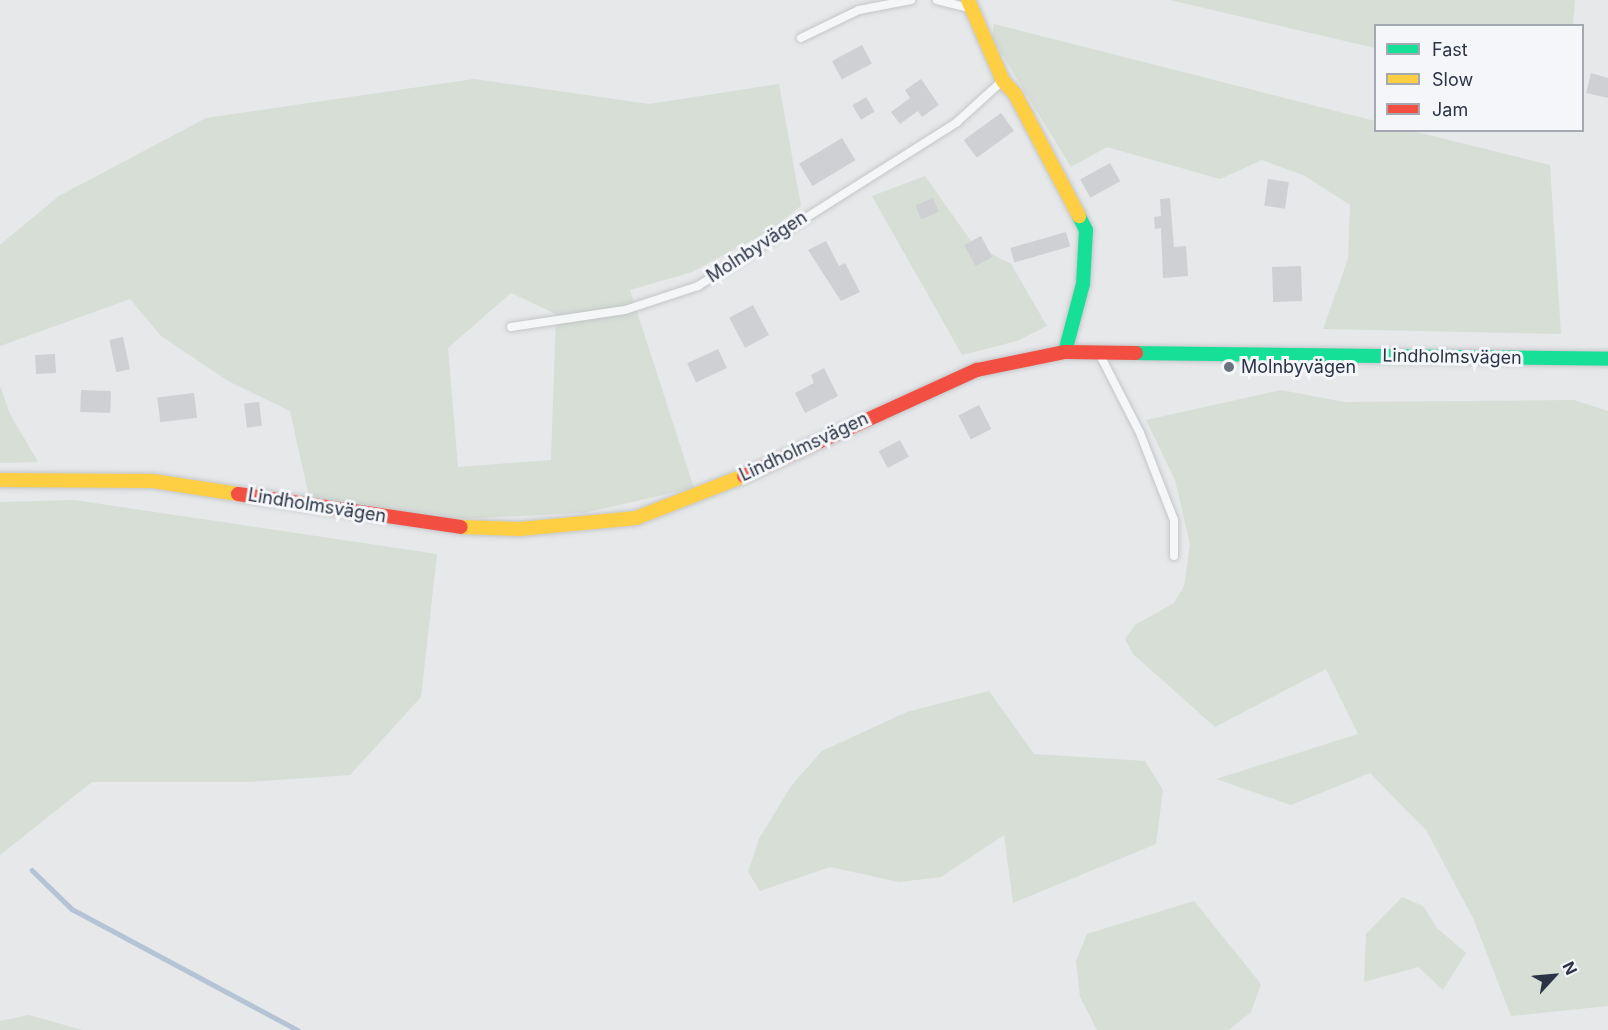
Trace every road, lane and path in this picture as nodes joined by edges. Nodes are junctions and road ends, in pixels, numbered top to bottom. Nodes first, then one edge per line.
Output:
1 (911, 0) edge
2 (937, 0) edge
3 (969, 4) edge
4 (801, 38) dead end
5 (1003, 81) junction
6 (512, 327) dead end
7 (1065, 352) junction
8 (1100, 355) junction
9 (1608, 359) edge
10 (0, 480) edge
11 (1174, 556) dead end

1 - 4 lane
2 - 3 lane
3 - 5 main road
5 - 6 lane, Molnbyvägen
5 - 7 main road
7 - 8 main road, Lindholmsvägen
7 - 10 main road, Lindholmsvägen
8 - 9 main road, Lindholmsvägen
8 - 11 lane

